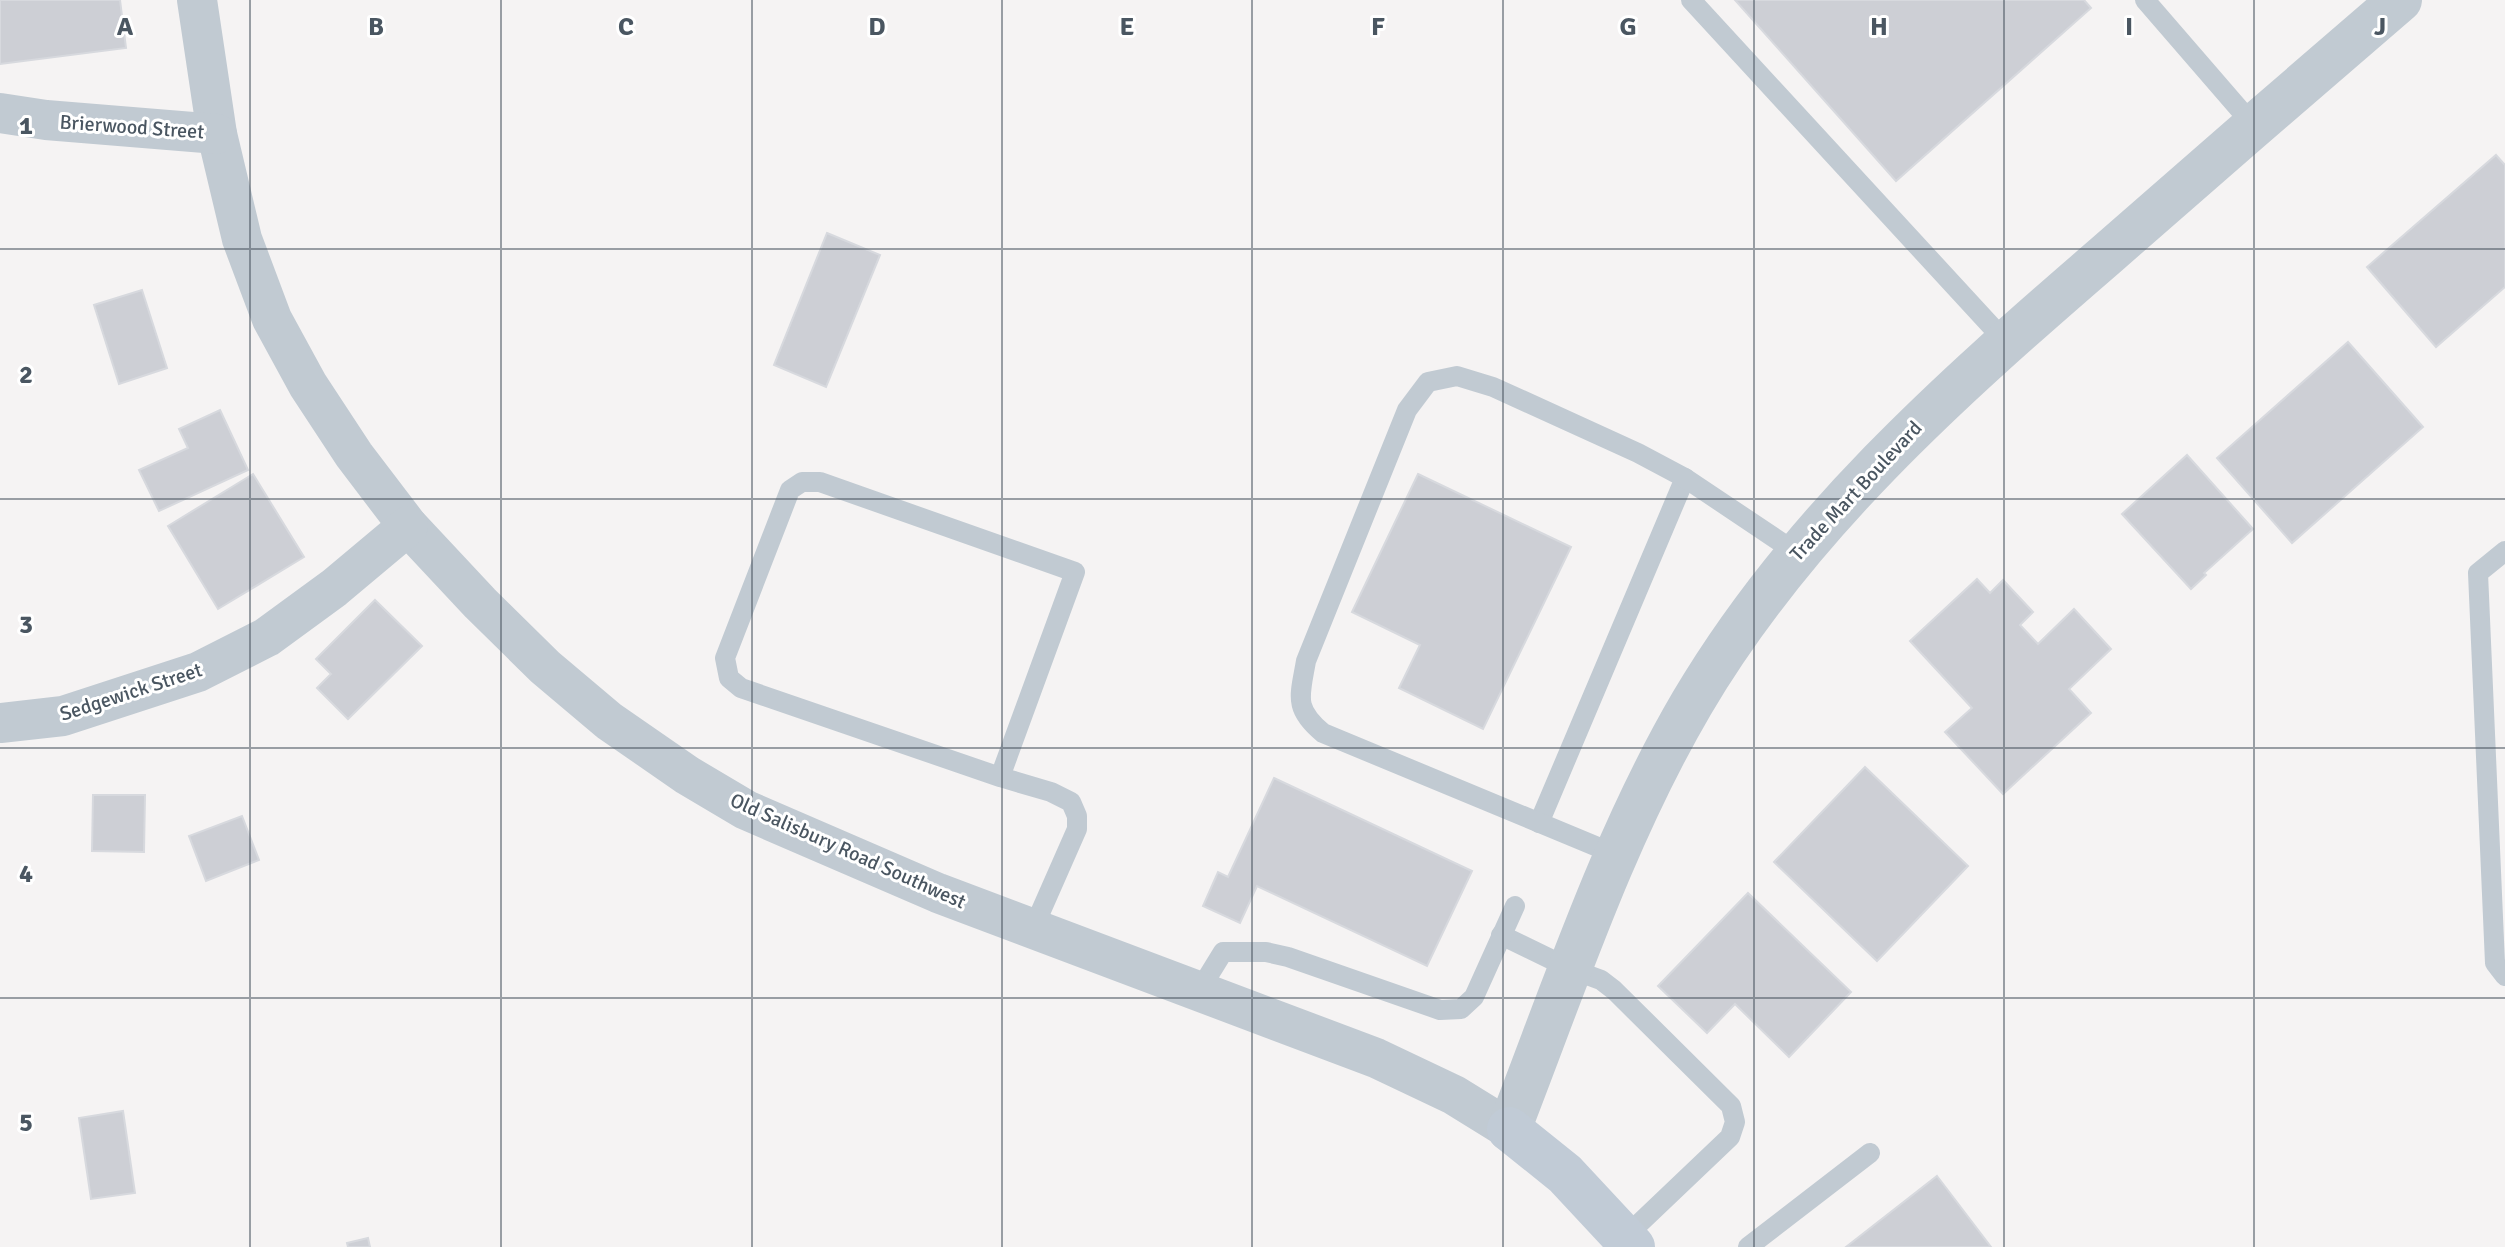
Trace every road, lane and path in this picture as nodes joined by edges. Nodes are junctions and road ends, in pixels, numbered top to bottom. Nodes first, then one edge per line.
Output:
1 (197, 0) edge
2 (1691, 0) edge
3 (2145, 0) edge
4 (2400, 0) edge
5 (0, 113) edge
6 (2254, 126) junction
7 (217, 134) junction
8 (2005, 341) junction
9 (1685, 478) junction
10 (408, 526) junction
11 (2505, 551) edge
12 (1797, 553) junction
13 (0, 723) edge
14 (1000, 777) junction
15 (1539, 823) junction
16 (1617, 855) junction
17 (1515, 906) dead end
18 (1033, 929) junction
19 (1501, 935) junction
20 (1571, 969) junction
21 (2505, 976) edge
22 (1199, 991) junction
23 (1509, 1129) junction
24 (1870, 1153) dead end
25 (1629, 1242) edge
26 (1748, 1247) edge

1 - 7 street, Old Salisbury Road Southwest
2 - 8 lane
3 - 6 lane
4 - 6 street, Trade Mart Boulevard
5 - 7 street, Brierwood Street
6 - 8 street, Trade Mart Boulevard
7 - 10 street, Old Salisbury Road Southwest
8 - 12 street, Trade Mart Boulevard
9 - 12 lane
9 - 15 lane
9 - 15 lane
10 - 13 street, Sedgewick Street
10 - 18 street, Old Salisbury Road Southwest
11 - 21 lane
12 - 16 street, Trade Mart Boulevard
14 - 14 lane
14 - 18 lane
15 - 16 lane
16 - 20 street, Trade Mart Boulevard
17 - 19 lane
18 - 22 street, Old Salisbury Road Southwest
19 - 20 lane
19 - 22 lane
20 - 23 street, Trade Mart Boulevard
20 - 25 lane
22 - 23 street, Old Salisbury Road Southwest
23 - 25 main road, Old Salisbury Road Southwest
24 - 26 lane

